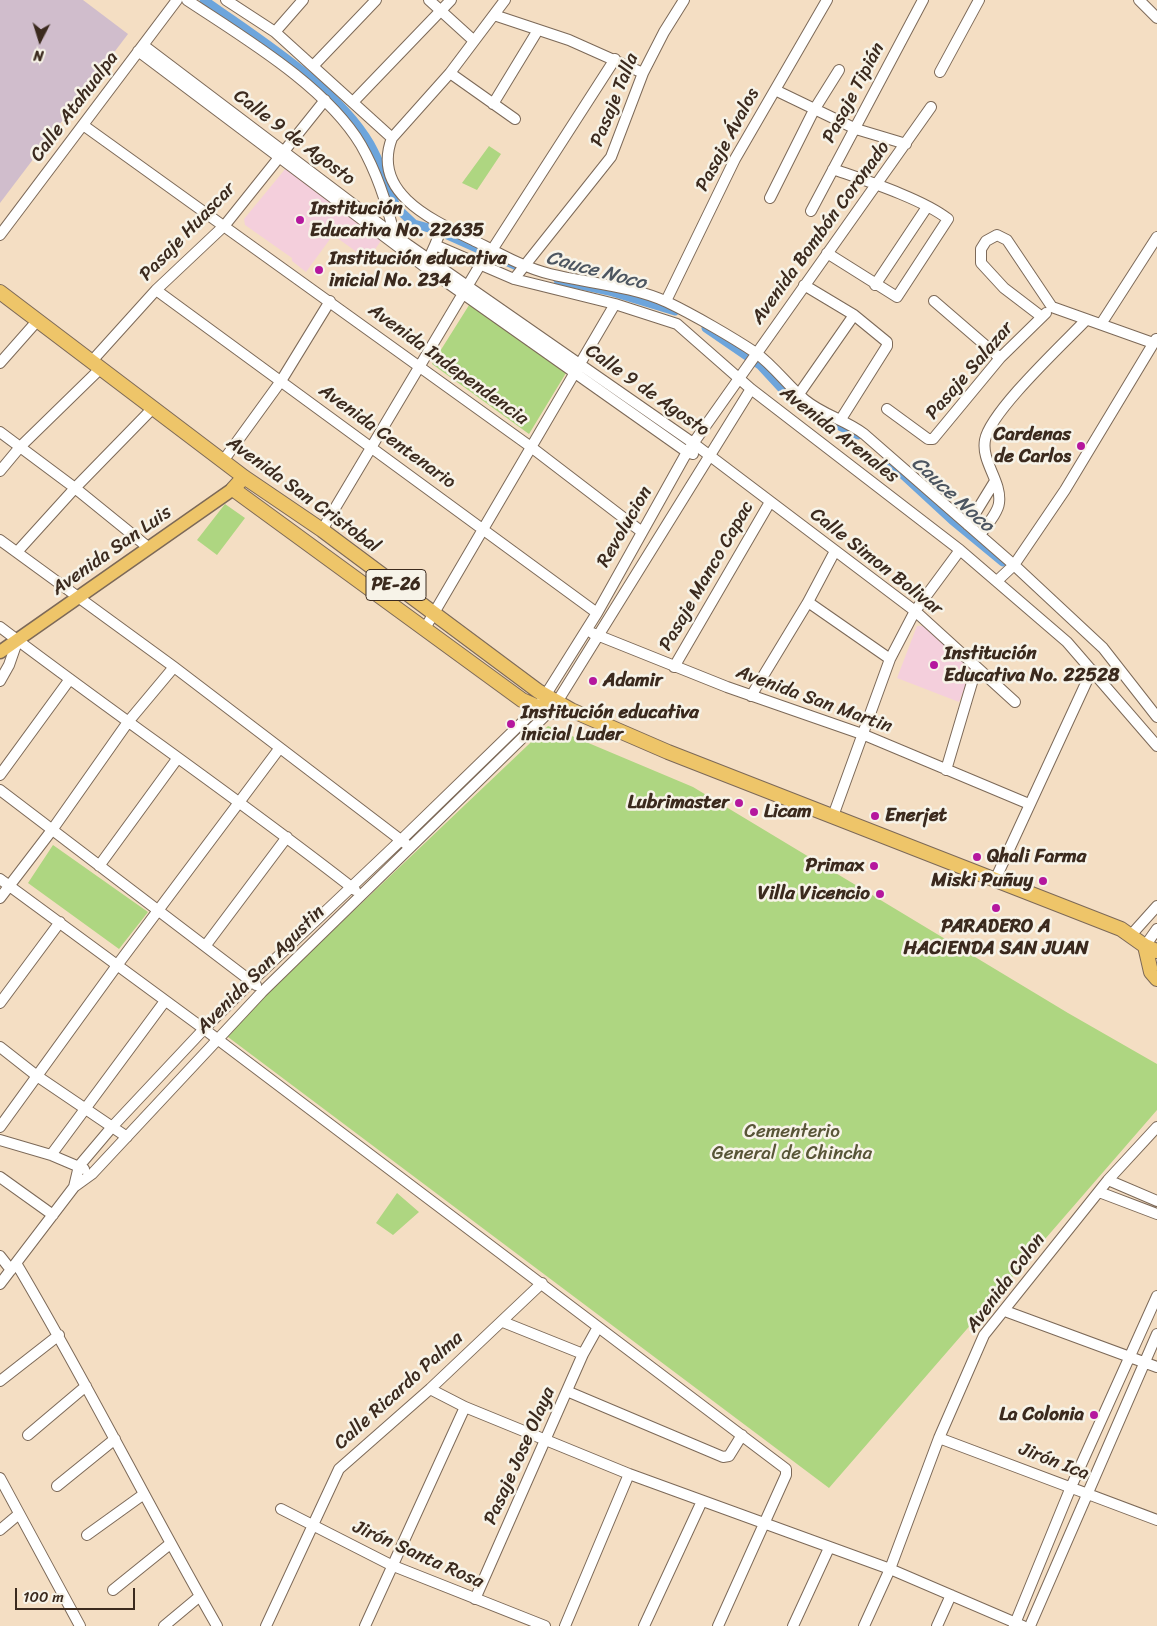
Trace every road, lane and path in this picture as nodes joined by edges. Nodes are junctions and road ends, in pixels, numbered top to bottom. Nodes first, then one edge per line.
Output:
1 (178, 0) edge
2 (187, 0) edge
3 (302, 0) edge
4 (376, 0) edge
5 (429, 0) edge
6 (451, 0) edge
7 (506, 0) edge
8 (684, 0) edge
9 (827, 0) edge
10 (923, 0) edge
11 (979, 0) edge
12 (1139, 0) edge
13 (233, 2) edge
14 (442, 11) junction
15 (494, 14) junction
16 (1157, 18) edge
17 (538, 30) junction
18 (274, 32) junction
19 (473, 40) junction
20 (140, 48) junction
21 (615, 59) junction
22 (314, 66) junction
23 (839, 70) dead end
24 (940, 72) dead end
25 (450, 73) junction
26 (643, 73) junction
27 (774, 90) junction
28 (325, 100) junction
29 (353, 102) junction
30 (494, 104) junction
31 (931, 107) dead end
32 (814, 110) junction
33 (515, 119) dead end
34 (83, 125) junction
35 (856, 129) junction
36 (392, 138) junction
37 (906, 144) junction
38 (282, 155) junction
39 (833, 169) junction
40 (877, 185) junction
41 (770, 198) dead end
42 (814, 207) dead end
43 (927, 207) junction
44 (225, 225) junction
45 (442, 228) junction
46 (0, 235) edge
47 (394, 235) junction
48 (1157, 237) edge
49 (436, 243) junction
50 (396, 246) junction
51 (492, 250) junction
52 (826, 253) junction
53 (427, 263) junction
54 (480, 265) junction
55 (520, 270) junction
56 (804, 285) junction
57 (875, 285) junction
58 (464, 289) junction
59 (156, 290) junction
60 (0, 292) edge
61 (330, 301) junction
62 (666, 301) junction
63 (934, 301) dead end
64 (615, 304) junction
65 (1052, 307) junction
66 (854, 315) junction
67 (1042, 317) junction
68 (38, 320) junction
69 (1086, 320) junction
70 (1101, 324) junction
71 (1155, 341) edge
72 (756, 354) junction
73 (1000, 358) junction
74 (0, 363) edge
75 (96, 365) junction
76 (419, 367) junction
77 (577, 369) junction
78 (738, 377) junction
79 (281, 381) junction
80 (751, 389) junction
81 (799, 394) junction
82 (154, 407) junction
83 (886, 409) dead end
84 (841, 419) junction
85 (0, 432) edge
86 (531, 446) junction
87 (20, 447) junction
88 (371, 447) junction
89 (690, 448) junction
90 (709, 457) junction
91 (223, 461) junction
92 (0, 471) edge
93 (244, 477) junction
94 (995, 481) junction
95 (75, 488) junction
96 (233, 489) junction
97 (770, 502) junction
98 (968, 525) junction
99 (322, 530) junction
100 (483, 530) junction
101 (642, 532) junction
102 (980, 535) junction
103 (0, 540) edge
104 (345, 547) junction
105 (149, 548) junction
106 (960, 550) junction
107 (835, 551) junction
108 (17, 552) junction
109 (335, 563) junction
110 (1014, 565) junction
111 (997, 581) junction
112 (78, 598) junction
113 (808, 602) junction
114 (916, 611) junction
115 (434, 613) junction
116 (597, 613) junction
117 (0, 627) edge
118 (424, 630) junction
119 (585, 630) junction
120 (598, 636) junction
121 (18, 639) junction
122 (0, 652) edge
123 (890, 659) junction
124 (174, 667) junction
125 (674, 667) junction
126 (976, 669) junction
127 (1092, 670) junction
128 (70, 679) junction
129 (0, 681) edge
130 (751, 696) junction
131 (1015, 702) dead end
132 (544, 708) junction
133 (1157, 717) edge
134 (128, 722) junction
135 (862, 734) junction
136 (1157, 746) edge
137 (279, 749) junction
138 (177, 759) junction
139 (946, 770) junction
140 (0, 775) edge
141 (0, 790) edge
142 (240, 803) junction
143 (1029, 804) junction
144 (833, 816) junction
145 (52, 830) junction
146 (287, 837) junction
147 (401, 840) junction
148 (411, 848) junction
149 (99, 866) junction
150 (0, 879) edge
151 (995, 880) junction
152 (9, 886) junction
153 (351, 887) junction
154 (362, 895) junction
155 (0, 898) edge
156 (1157, 906) edge
157 (159, 910) junction
158 (60, 922) junction
159 (1157, 929) edge
160 (1131, 935) junction
161 (206, 945) junction
162 (1151, 948) edge
163 (118, 964) junction
164 (1157, 979) edge
165 (252, 981) junction
166 (262, 992) junction
167 (165, 1001) junction
168 (0, 1004) edge
169 (204, 1029) junction
170 (218, 1039) junction
171 (0, 1047) edge
172 (37, 1076) junction
173 (84, 1109) junction
174 (112, 1127) junction
175 (1157, 1127) edge
176 (0, 1128) edge
177 (127, 1137) junction
178 (0, 1140) edge
179 (51, 1155) junction
180 (79, 1166) junction
181 (92, 1174) junction
182 (0, 1177) edge
183 (1108, 1180) junction
184 (74, 1187) junction
185 (1099, 1192) junction
186 (1157, 1201) edge
187 (1157, 1214) edge
188 (53, 1215) junction
189 (0, 1256) edge
190 (14, 1266) junction
191 (542, 1283) junction
192 (0, 1284) edge
193 (1157, 1296) edge
194 (1005, 1311) junction
195 (503, 1322) junction
196 (598, 1327) junction
197 (1157, 1334) edge
198 (59, 1335) junction
199 (583, 1354) junction
200 (1131, 1357) junction
201 (1144, 1362) junction
202 (1157, 1367) edge
203 (0, 1381) edge
204 (86, 1386) junction
205 (430, 1389) junction
206 (569, 1392) junction
207 (465, 1407) junction
208 (742, 1434) junction
209 (28, 1435) dead end
210 (939, 1438) junction
211 (115, 1439) junction
212 (545, 1439) junction
213 (629, 1474) junction
214 (0, 1478) edge
215 (57, 1486) dead end
216 (1072, 1487) junction
217 (144, 1494) junction
218 (1087, 1494) junction
219 (702, 1501) junction
220 (281, 1509) dead end
221 (19, 1514) junction
222 (1157, 1520) edge
223 (765, 1525) junction
224 (311, 1526) junction
225 (0, 1530) edge
226 (88, 1535) dead end
227 (170, 1544) junction
228 (829, 1548) junction
229 (391, 1565) junction
230 (890, 1569) junction
231 (113, 1590) dead end
232 (951, 1595) junction
233 (200, 1596) junction
234 (475, 1599) junction
235 (1018, 1625) edge
236 (80, 1626) edge
237 (164, 1626) edge
238 (217, 1626) edge
239 (266, 1626) edge
240 (365, 1626) edge
241 (545, 1626) edge
242 (565, 1626) edge
243 (644, 1626) edge
244 (718, 1626) edge
245 (793, 1626) edge
246 (864, 1626) edge
247 (937, 1626) edge
248 (1030, 1626) edge

1 - 20 street, Calle Atahualpa
2 - 28 street
3 - 18 street
4 - 22 street
5 - 14 street
6 - 14 street
7 - 15 street
8 - 26 street, Pasaje Talla
9 - 27 street, Pasaje Ávalos
10 - 35 street, Pasaje Tipián
11 - 24 street
12 - 16 street
13 - 18 street
14 - 19 street
14 - 29 street
15 - 17 street
15 - 19 street
17 - 21 street
17 - 30 street
18 - 22 street
19 - 25 street
20 - 34 street, Calle Atahualpa
20 - 38 street, Calle 9 de Agosto
21 - 26 street
21 - 51 street
22 - 29 street
23 - 32 street
25 - 30 street
25 - 36 street
26 - 55 street, Pasaje Talla
27 - 32 street
27 - 62 street, Pasaje Ávalos
28 - 38 street, Pasaje Huascar
28 - 47 street
29 - 36 street
30 - 33 street
31 - 37 street, Avenida Bombón Coronado
32 - 35 street
32 - 41 street
34 - 44 street, Avenida Independencia
34 - 46 street, Calle Atahualpa
35 - 37 street
35 - 39 street, Pasaje Tipián
36 - 45 street, Avenida Arenales
37 - 40 street, Avenida Bombón Coronado
38 - 44 street, Pasaje Huascar
38 - 47 street, Calle 9 de Agosto
38 - 50 street, Calle 9 de Agosto
39 - 40 street
39 - 42 street, Pasaje Tipián
40 - 43 street
40 - 52 street, Avenida Bombón Coronado
43 - 57 street
43 - 57 street
44 - 59 street, Pasaje Huascar
44 - 61 street, Avenida Independencia
45 - 49 street
45 - 51 street, Avenida Arenales
47 - 50 street
47 - 53 street, Calle 9 de Agosto
48 - 70 street
49 - 53 street
49 - 54 street
50 - 53 street, Calle 9 de Agosto
51 - 55 street, Avenida Arenales
52 - 56 street, Avenida Bombón Coronado
52 - 57 street
53 - 58 street, Calle 9 de Agosto
54 - 55 street
54 - 58 street
55 - 62 street, Avenida Arenales
55 - 64 street, Avenida Arenales
56 - 66 street
56 - 72 street, Avenida Bombón Coronado
58 - 76 street
58 - 77 street, Calle 9 de Agosto
59 - 75 street, Pasaje Huascar
59 - 79 street, Avenida Centenario
60 - 68 highway, Avenida San Cristobal / PE-26
61 - 76 street, Avenida Independencia
61 - 79 street
62 - 72 street, Avenida Arenales
63 - 73 street
64 - 77 street
64 - 78 street, Avenida Arenales
65 - 67 street, Pasaje Salazar
65 - 67 street
65 - 69 street
66 - 81 street
66 - 84 street
67 - 73 street, Pasaje Salazar
68 - 74 street
68 - 75 highway, Avenida San Cristobal / PE-26
69 - 70 street
69 - 94 street
70 - 71 street
71 - 110 street
72 - 78 street, Avenida Bombón Coronado
72 - 81 street, Avenida Arenales
73 - 83 street, Pasaje Salazar
75 - 82 highway, Avenida San Cristobal / PE-26
75 - 87 street, Pasaje Huascar
76 - 86 street, Avenida Independencia
76 - 88 street
77 - 86 street
77 - 89 street, Calle 9 de Agosto
78 - 80 street, Avenida Arenales
78 - 89 street, Revolucion
79 - 88 street, Avenida Centenario
79 - 91 street
80 - 90 street, Revolucion
80 - 106 street, Avenida Arenales
81 - 84 street, Avenida Arenales
82 - 91 highway, Avenida San Cristobal / PE-26
82 - 95 street
84 - 98 street, Avenida Arenales
85 - 87 street
86 - 100 street
86 - 101 street, Avenida Independencia
87 - 92 street, Pasaje Huascar
87 - 95 street
88 - 99 street
88 - 100 street, Avenida Centenario
89 - 90 street, Calle 9 de Agosto
89 - 101 street, Revolucion
90 - 97 street, Calle Simon Bolivar
90 - 120 street, Revolucion
91 - 93 highway, Avenida San Cristobal / PE-26
93 - 96 highway, Avenida San Luis
93 - 99 highway, Avenida San Cristobal / PE-26
94 - 98 street
94 - 102 street
95 - 105 street
95 - 108 street
96 - 105 main road, Avenida San Luis
96 - 109 highway
97 - 107 street, Calle Simon Bolivar
97 - 125 street, Pasaje Manco Capac
98 - 102 street, Avenida Arenales
99 - 104 highway, Avenida San Cristobal / PE-26
100 - 115 street
100 - 116 street, Avenida Centenario
101 - 116 street, Revolucion
102 - 110 street, Avenida Arenales
103 - 108 street
104 - 109 highway
104 - 115 highway, Avenida San Cristobal / PE-26
105 - 112 main road, Avenida San Luis
106 - 111 street, Avenida Arenales
106 - 114 street
107 - 113 street
107 - 114 street, Calle Simon Bolivar
108 - 112 street
109 - 118 highway
110 - 111 street
110 - 133 street, Avenida Arenales
111 - 127 street, Avenida Arenales
112 - 121 main road, Avenida San Luis
112 - 124 street
113 - 123 street
113 - 130 street
114 - 123 street
114 - 126 street, Calle Simon Bolivar
115 - 118 street
115 - 132 highway, Avenida San Cristobal / PE-26
116 - 119 street, Revolucion
117 - 121 street
118 - 132 highway
119 - 120 street, Avenida San Martin
119 - 132 street, Revolucion
120 - 125 street, Avenida San Martin
120 - 132 street, Revolucion
121 - 122 main road, Avenida San Luis
121 - 128 street
121 - 129 street
123 - 135 street
124 - 134 street
124 - 137 street
125 - 130 street, Avenida San Martin
126 - 131 street, Calle Simon Bolivar
126 - 139 street
127 - 136 street, Avenida Arenales
127 - 143 street
128 - 134 street
128 - 140 street
130 - 135 street, Avenida San Martin
132 - 144 highway, Avenida San Cristobal / PE-26
132 - 147 street, Avenida San Agustin
132 - 148 street, Avenida San Agustin
134 - 138 street
134 - 145 street
135 - 139 street, Avenida San Martin
135 - 144 street
137 - 142 street
137 - 147 street
138 - 142 street
138 - 149 street
139 - 143 street, Avenida San Martin
141 - 145 street
142 - 146 street
142 - 157 street
143 - 151 street
144 - 151 highway, Avenida San Cristobal / PE-26
145 - 149 street
145 - 152 street
146 - 153 street
146 - 161 street
147 - 148 street
147 - 153 street, Avenida San Agustin
148 - 154 street, Avenida San Agustin
149 - 157 street
150 - 152 street
151 - 160 highway, Avenida San Cristobal / PE-26
152 - 155 street
152 - 158 street
153 - 154 street
153 - 165 street, Avenida San Agustin
154 - 166 street, Avenida San Agustin
156 - 160 street
157 - 161 street
157 - 163 street
158 - 163 street
158 - 168 street
159 - 162 street
160 - 162 highway, Avenida San Cristobal / PE-26
161 - 165 street
162 - 164 highway
163 - 167 street
163 - 172 street
165 - 166 street
165 - 169 street, Avenida San Agustin
166 - 170 street, Avenida San Agustin
167 - 169 street
167 - 173 street
169 - 170 street
169 - 174 street, Avenida San Agustin
170 - 177 street, Avenida San Agustin
170 - 191 street
171 - 172 street
172 - 173 street
172 - 176 street
173 - 174 street
173 - 179 street
174 - 177 street
174 - 180 street, Avenida San Agustin
175 - 183 street, Avenida Colon
177 - 181 street, Avenida San Agustin
178 - 179 street
179 - 180 street
180 - 181 street
180 - 184 street
181 - 184 street, Avenida San Agustin
182 - 188 street
183 - 185 street, Avenida Colon
183 - 186 street
184 - 188 street, Avenida San Agustin
185 - 187 street
185 - 194 street, Avenida Colon
188 - 190 street, Avenida San Agustin
189 - 190 street
190 - 192 street, Avenida San Agustin
190 - 198 street
191 - 195 street, Calle Ricardo Palma
191 - 196 street
193 - 200 street
194 - 200 street
194 - 210 street, Avenida Colon
195 - 199 street
195 - 205 street, Calle Ricardo Palma
196 - 199 street, Pasaje Jose Olaya
196 - 208 street
197 - 201 street
198 - 203 street
198 - 204 street
199 - 206 street, Pasaje Jose Olaya
200 - 201 street
200 - 216 street
201 - 202 street
201 - 218 street
204 - 209 street
204 - 211 street
205 - 207 street
205 - 224 street, Calle Ricardo Palma
206 - 208 street
206 - 212 street, Pasaje Jose Olaya
207 - 212 street
207 - 229 street
208 - 223 street
210 - 216 street, Jirón Ica
210 - 230 street, Avenida Colon
211 - 215 street
211 - 217 street
212 - 213 street
212 - 234 street, Pasaje Jose Olaya
213 - 219 street
213 - 242 street
214 - 221 street
216 - 218 street, Jirón Ica
216 - 235 street
217 - 226 street
217 - 227 street
218 - 222 street, Jirón Ica
218 - 248 street
219 - 223 street
219 - 243 street
220 - 224 street, Jirón Santa Rosa
221 - 225 street
221 - 236 street
223 - 228 street
223 - 244 street
224 - 229 street, Jirón Santa Rosa
224 - 239 street, Calle Ricardo Palma
227 - 231 street
227 - 233 street
228 - 230 street
228 - 245 street
229 - 234 street, Jirón Santa Rosa
229 - 240 street
230 - 232 street
230 - 246 street, Avenida Colon
232 - 235 street
232 - 247 street
233 - 237 street
233 - 238 street
234 - 241 street, Jirón Santa Rosa

